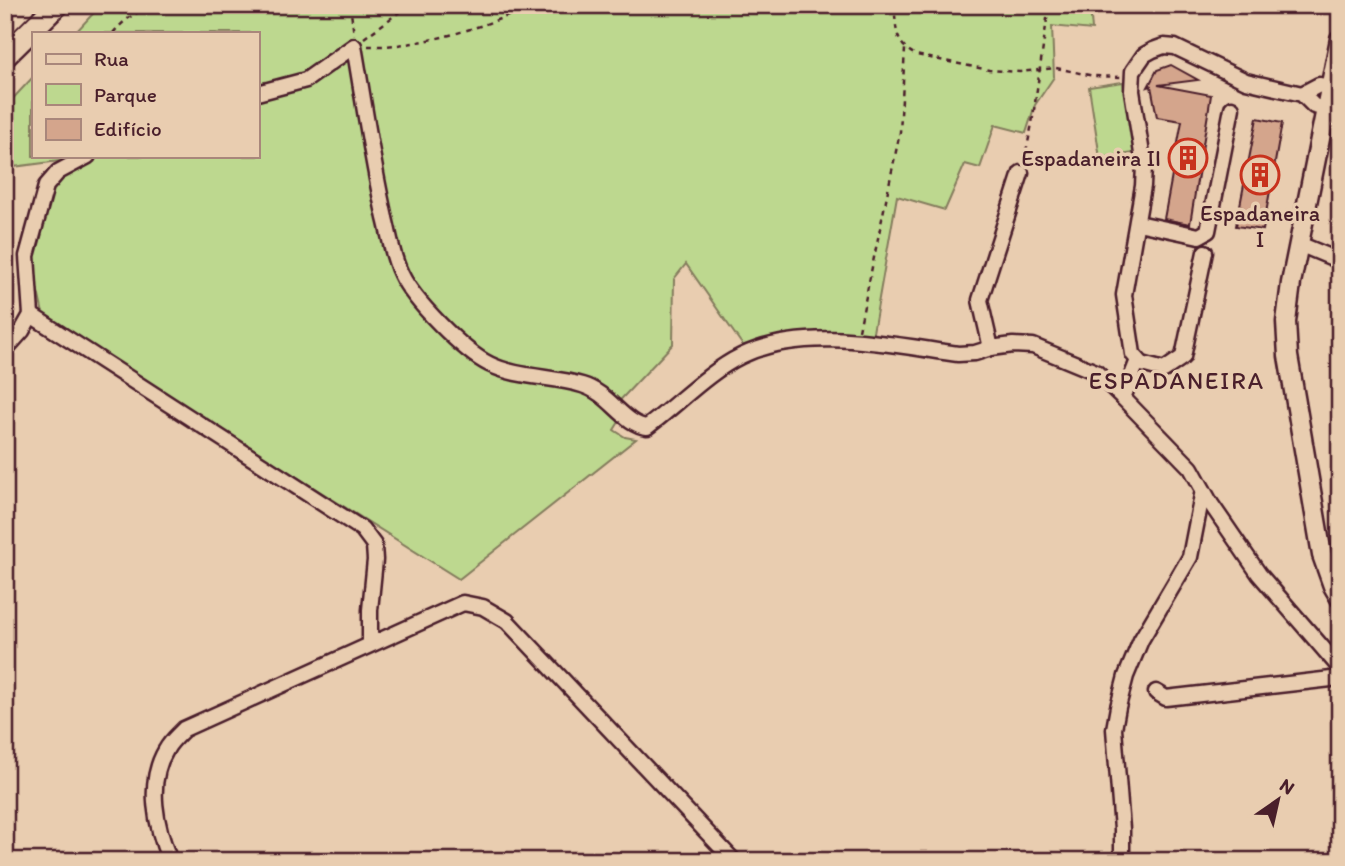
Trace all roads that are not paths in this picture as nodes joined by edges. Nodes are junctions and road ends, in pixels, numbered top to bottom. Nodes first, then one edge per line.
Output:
1 (24, 5) edge
2 (57, 5) edge
3 (5, 24) edge
4 (1340, 39) edge
5 (5, 56) edge
6 (259, 92) edge
7 (1302, 94) junction
8 (1328, 99) junction
9 (1232, 108) dead end
10 (84, 158) edge
11 (1021, 173) road end
12 (1138, 223) junction
13 (1299, 244) junction
14 (1205, 253) dead end
15 (1340, 261) edge
16 (31, 315) junction
17 (991, 348) junction
18 (5, 350) edge
19 (1138, 360) junction
20 (1123, 398) junction
21 (1203, 490) junction
22 (1340, 598) edge
23 (370, 644) junction
24 (1340, 668) edge
25 (1340, 678) edge
26 (1156, 692) dead end
27 (170, 861) edge
28 (734, 861) edge
29 (1122, 861) edge

1 - 3 highway
2 - 5 highway
4 - 8 main road
6 - 17 street
7 - 8 street
7 - 8 street
7 - 12 street
8 - 13 main road
9 - 12 street
10 - 16 street
11 - 17 street
12 - 19 street
13 - 15 street
13 - 22 main road
14 - 19 street
16 - 18 street
16 - 23 street
17 - 20 street
19 - 20 street
20 - 21 street
21 - 24 street
21 - 29 street
23 - 27 street
23 - 28 street
25 - 26 street

